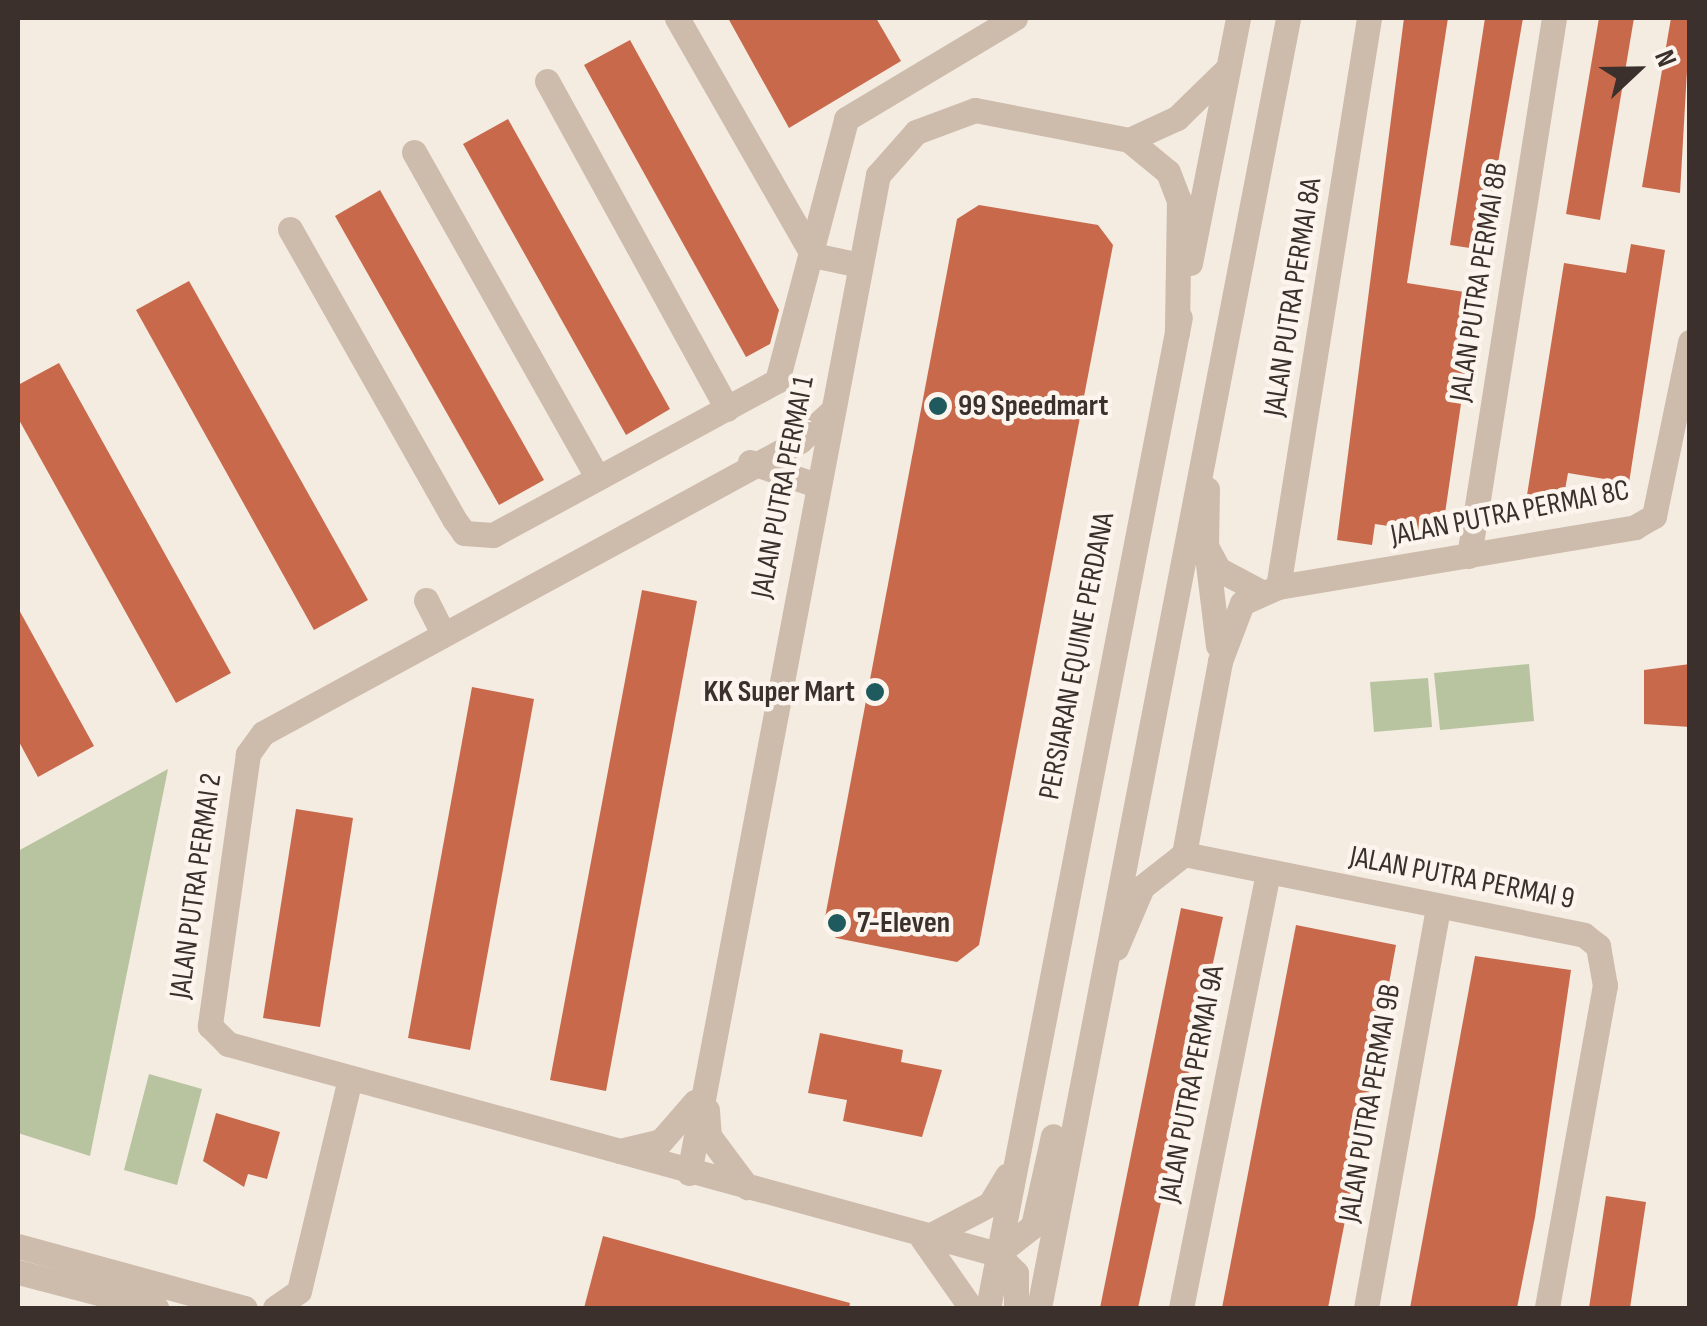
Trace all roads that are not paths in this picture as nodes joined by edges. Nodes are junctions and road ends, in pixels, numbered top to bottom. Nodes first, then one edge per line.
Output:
1 (677, 18) edge
2 (1016, 18) edge
3 (1238, 18) edge
4 (1288, 18) edge
5 (1369, 18) edge
6 (1554, 18) edge
7 (1227, 69) junction
8 (547, 81) dead end
9 (1129, 140) junction
10 (414, 152) dead end
11 (290, 229) dead end
12 (813, 255) junction
13 (860, 264) junction
14 (1177, 333) junction
15 (1690, 342) edge
16 (726, 409) junction
17 (830, 412) junction
18 (1210, 414) junction
19 (750, 462) junction
20 (598, 478) junction
21 (816, 485) junction
22 (1206, 546) junction
23 (1470, 556) junction
24 (1270, 590) junction
25 (426, 600) dead end
26 (442, 632) junction
27 (1220, 662) junction
28 (1184, 854) junction
29 (1268, 872) junction
30 (1438, 908) junction
31 (1100, 978) junction
32 (1088, 1042) junction
33 (350, 1078) junction
34 (705, 1085) junction
35 (615, 1152) junction
36 (1016, 1162) junction
37 (689, 1173) junction
38 (750, 1190) junction
39 (922, 1238) junction
40 (18, 1246) edge
41 (997, 1254) junction
42 (18, 1272) edge
43 (156, 1308) edge
44 (244, 1308) edge
45 (275, 1308) edge
46 (970, 1308) edge
47 (988, 1308) edge
48 (1016, 1308) edge
49 (1039, 1308) edge
50 (1180, 1308) edge
51 (1366, 1308) edge
52 (1546, 1308) edge

1 - 12 street
2 - 12 street
3 - 7 street, PERSIARAN EQUINE PERDANA
4 - 18 street
5 - 24 street, JALAN PUTRA PERMAI 8A
6 - 23 street, JALAN PUTRA PERMAI 8B
7 - 9 street
7 - 14 street, PERSIARAN EQUINE PERDANA
8 - 16 street
9 - 13 street, JALAN PUTRA PERMAI 1
9 - 14 street, JALAN PUTRA PERMAI 1
10 - 20 street
11 - 20 street
12 - 13 street
12 - 16 street
13 - 17 street, JALAN PUTRA PERMAI 1
14 - 36 street, PERSIARAN EQUINE PERDANA
15 - 23 street, JALAN PUTRA PERMAI 8C
16 - 20 street
17 - 19 street, JALAN PUTRA PERMAI 2
17 - 21 street, JALAN PUTRA PERMAI 1
18 - 22 street
18 - 31 street
19 - 21 street
19 - 26 street, JALAN PUTRA PERMAI 2
21 - 34 street, JALAN PUTRA PERMAI 1
22 - 24 street
22 - 27 street
23 - 24 street, JALAN PUTRA PERMAI 8C
24 - 27 street
25 - 26 street
26 - 33 street, JALAN PUTRA PERMAI 2
27 - 28 street
28 - 29 street, JALAN PUTRA PERMAI 9
28 - 31 street
29 - 30 street, JALAN PUTRA PERMAI 9
29 - 50 street, JALAN PUTRA PERMAI 9A
30 - 51 street, JALAN PUTRA PERMAI 9B
30 - 52 street, JALAN PUTRA PERMAI 9
31 - 32 street
32 - 41 street
32 - 49 street
33 - 35 street, JALAN PUTRA PERMAI 2
33 - 45 street
34 - 35 street, JALAN PUTRA PERMAI 1
34 - 37 street, JALAN PUTRA PERMAI 1
34 - 38 street, JALAN PUTRA PERMAI 1
35 - 37 street, JALAN PUTRA PERMAI 2
36 - 39 street
36 - 41 street, PERSIARAN EQUINE PERDANA
37 - 38 street, JALAN PUTRA PERMAI 2
38 - 39 street, JALAN PUTRA PERMAI 2
39 - 41 street, JALAN PUTRA PERMAI 2
39 - 46 street
40 - 44 street
41 - 47 street, PERSIARAN EQUINE PERDANA
41 - 48 street
42 - 43 street

